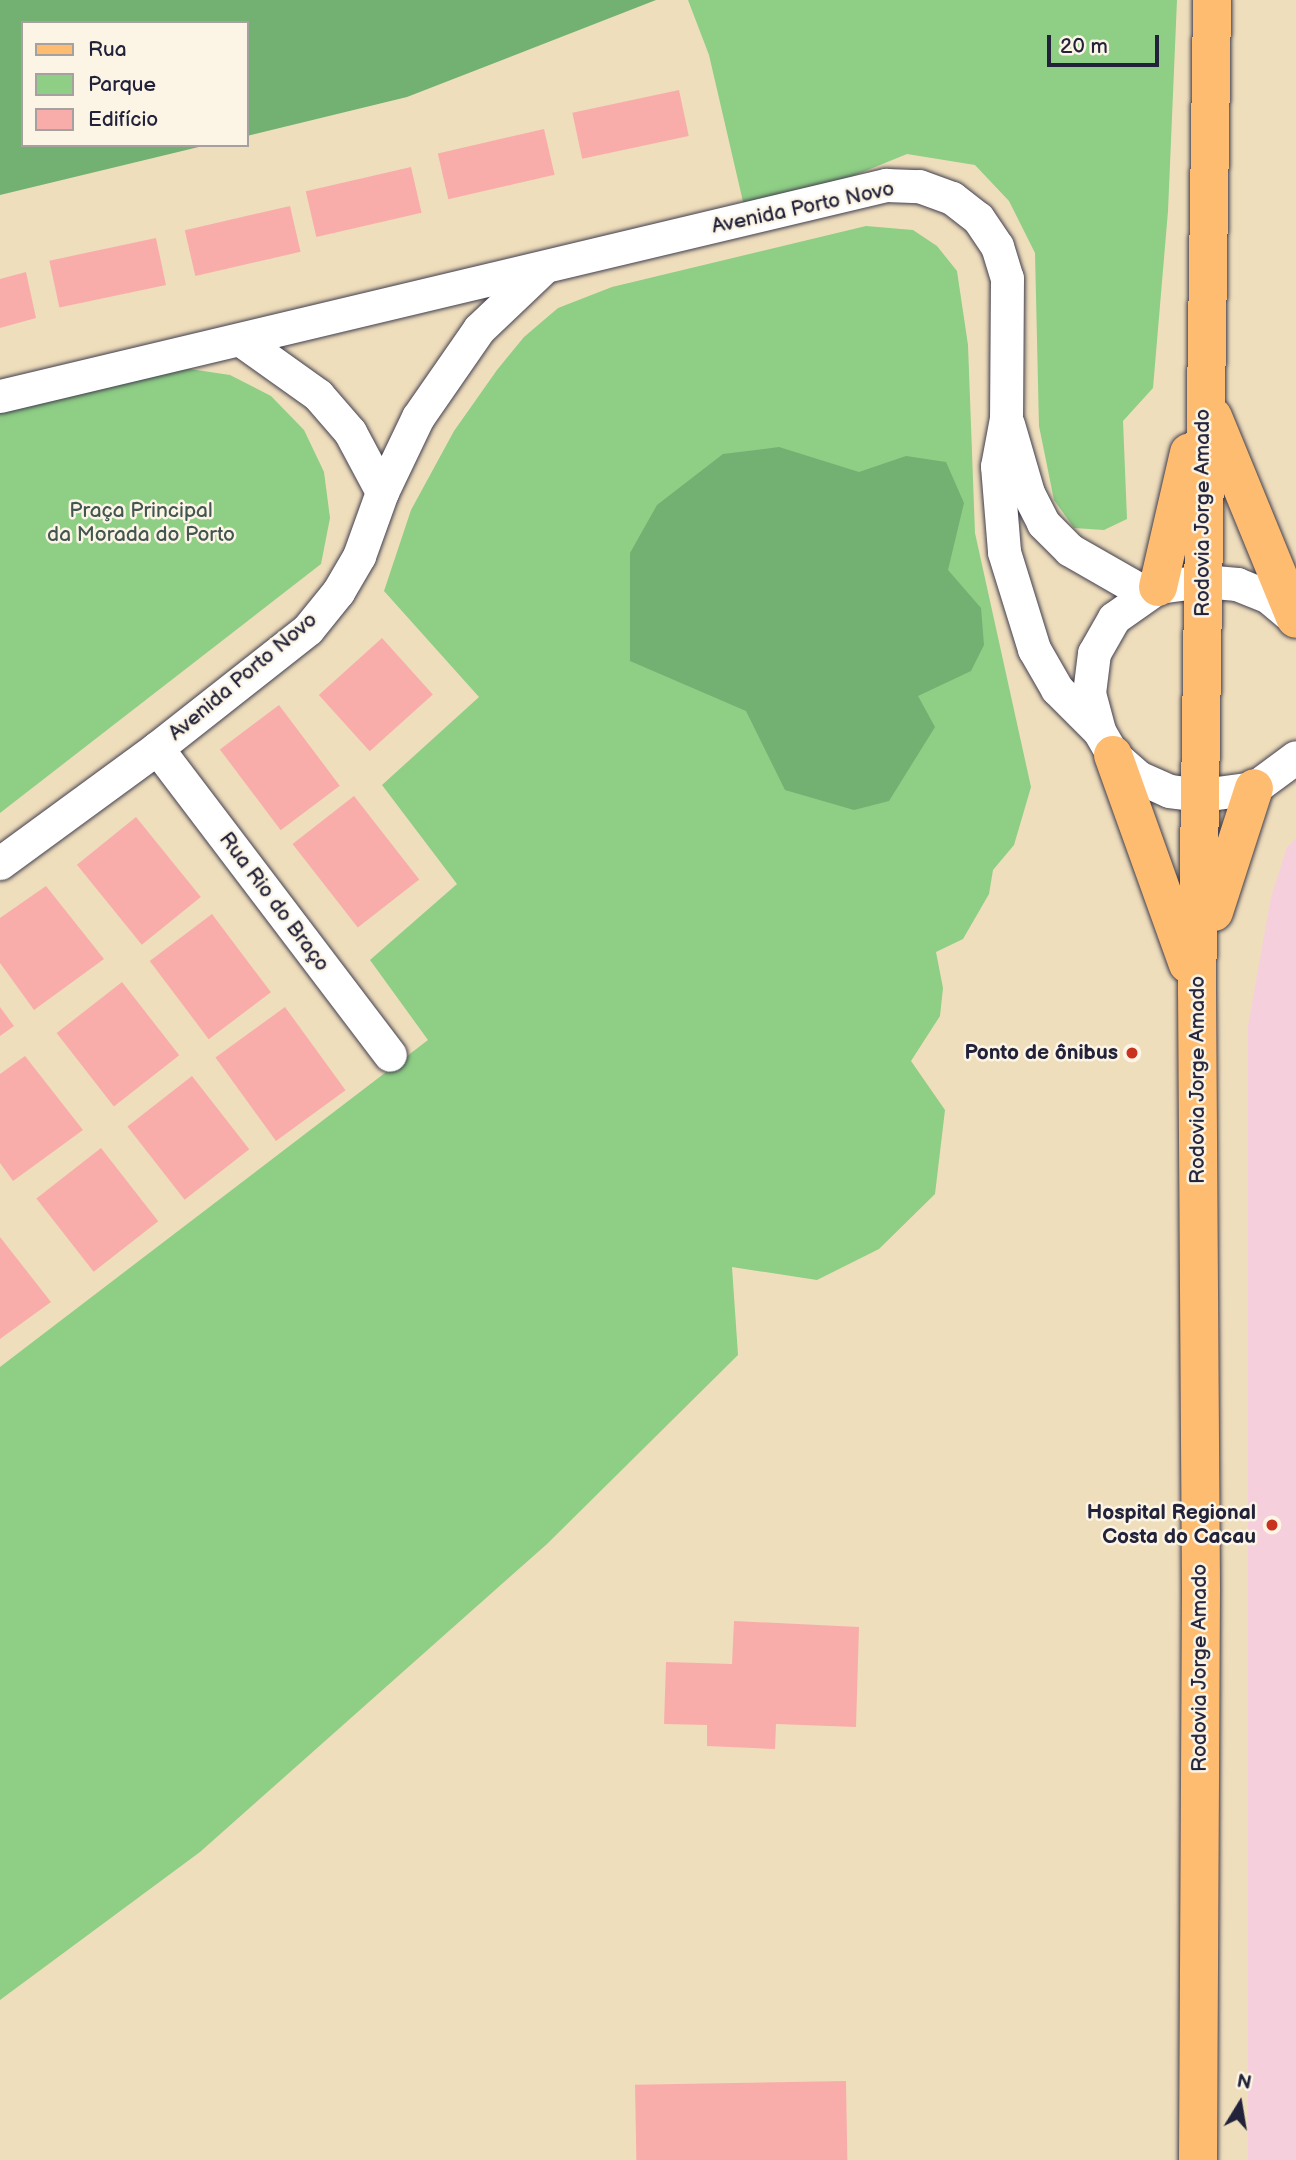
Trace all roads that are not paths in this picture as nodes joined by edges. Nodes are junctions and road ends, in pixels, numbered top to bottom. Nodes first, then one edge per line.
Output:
1 (1212, 0) edge
2 (542, 268) junction
3 (241, 340) junction
4 (1203, 390) junction
5 (0, 396) edge
6 (1006, 418) junction
7 (382, 492) junction
8 (1203, 581) junction
9 (1152, 590) junction
10 (1296, 619) edge
11 (1106, 743) junction
12 (157, 748) junction
13 (1281, 772) edge
14 (1202, 795) junction
15 (0, 863) edge
16 (1197, 993) junction
17 (390, 1055) dead end
18 (1198, 2160) edge

1 - 4 main road, Rodovia Jorge Amado
2 - 3 street, Avenida Porto Novo
2 - 6 street, Avenida Porto Novo
2 - 7 street, Avenida Porto Novo
3 - 5 street, Avenida Porto Novo
3 - 7 street
4 - 8 main road, Rodovia Jorge Amado
4 - 9 main road
4 - 10 main road
6 - 9 street
6 - 11 street
7 - 12 street, Avenida Porto Novo
8 - 9 street
8 - 10 street
8 - 14 main road, Rodovia Jorge Amado
9 - 11 street
11 - 14 street
11 - 16 main road
12 - 15 street, Avenida Porto Novo
12 - 17 street, Rua Rio do Braço
13 - 14 street
13 - 16 main road
14 - 16 main road, Rodovia Jorge Amado
16 - 18 main road, Rodovia Jorge Amado

